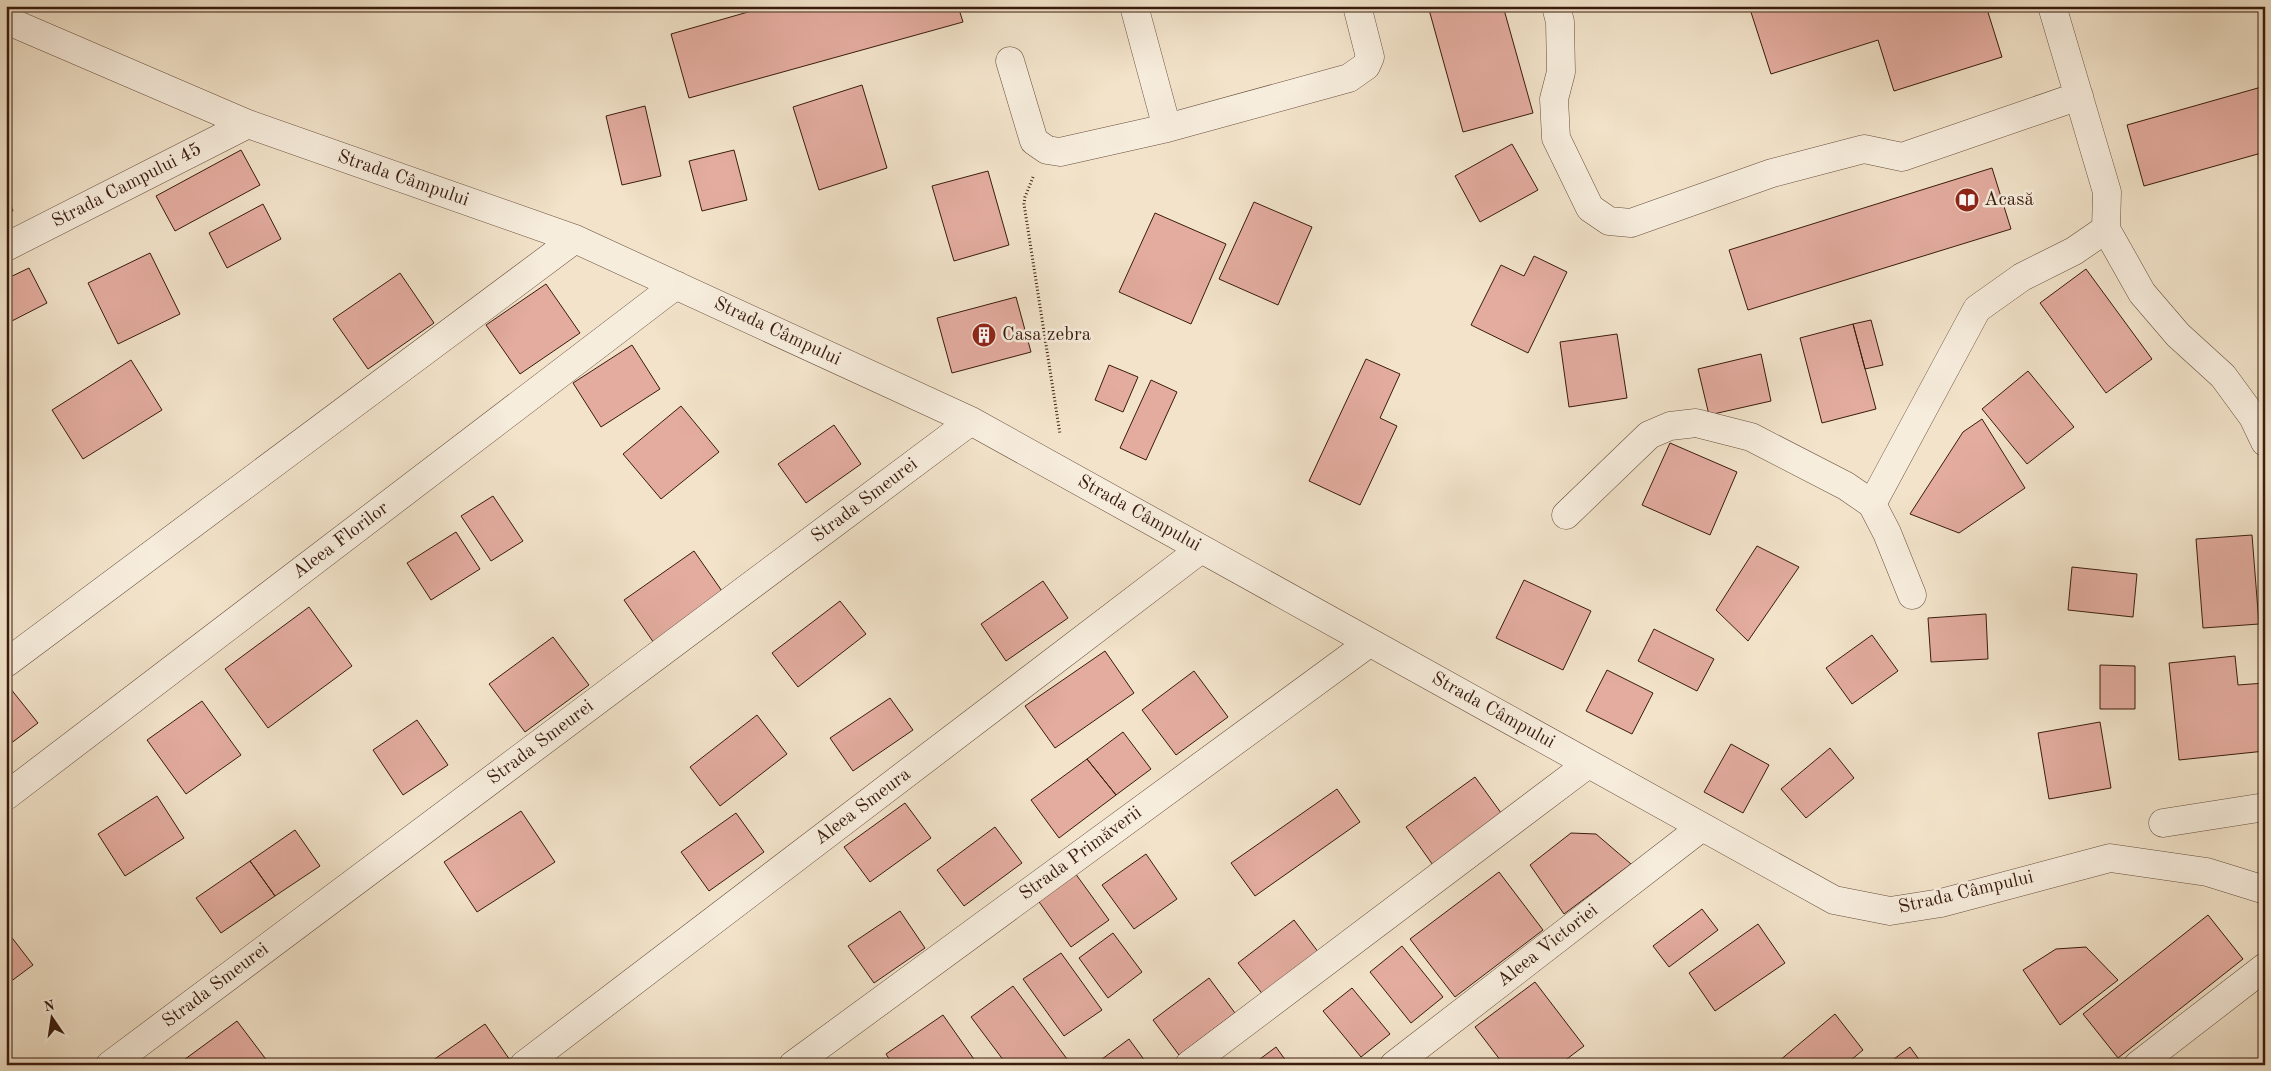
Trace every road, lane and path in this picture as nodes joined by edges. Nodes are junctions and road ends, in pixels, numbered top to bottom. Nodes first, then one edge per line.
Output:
1 (1134, 6) edge
2 (1357, 6) edge
3 (1556, 6) edge
4 (2052, 6) edge
5 (6, 20) edge
6 (1010, 61) dead end
7 (2079, 96) junction
8 (248, 124) junction
9 (1167, 128) junction
10 (1047, 150) junction
11 (2106, 228) junction
12 (575, 239) junction
13 (6, 247) edge
14 (676, 285) junction
15 (971, 421) junction
16 (2265, 442) edge
17 (1066, 474) junction
18 (1872, 504) junction
19 (1566, 515) dead end
20 (1201, 549) junction
21 (1912, 595) dead end
22 (1369, 642) junction
23 (6, 663) edge
24 (1588, 764) junction
25 (6, 796) edge
26 (2265, 807) edge
27 (2163, 823) dead end
28 (1702, 827) junction
29 (2265, 890) edge
30 (2265, 967) edge
31 (110, 1065) edge
32 (524, 1065) edge
33 (793, 1065) edge
34 (1189, 1065) edge
35 (1394, 1065) edge
36 (2138, 1065) edge

1 - 9 street
2 - 9 street
3 - 7 street
4 - 7 street
5 - 8 street, Strada Câmpului
6 - 10 street
7 - 11 street
8 - 12 street, Strada Câmpului
8 - 13 street, Strada Campului 45
9 - 10 street
10 - 17 path
11 - 16 street
11 - 18 street
12 - 14 street, Strada Câmpului
12 - 23 street
14 - 15 street, Strada Câmpului
14 - 25 street, Aleea Florilor
15 - 17 street, Strada Câmpului
15 - 31 street, Strada Smeurei
17 - 20 street, Strada Câmpului
18 - 19 street
18 - 21 street
20 - 22 street, Strada Câmpului
20 - 32 street, Aleea Smeura
22 - 24 street, Strada Câmpului
22 - 33 street, Strada Primăverii
24 - 28 street, Strada Câmpului
24 - 34 street
26 - 27 street
28 - 29 street, Strada Câmpului
28 - 35 street, Aleea Victoriei
30 - 36 street

